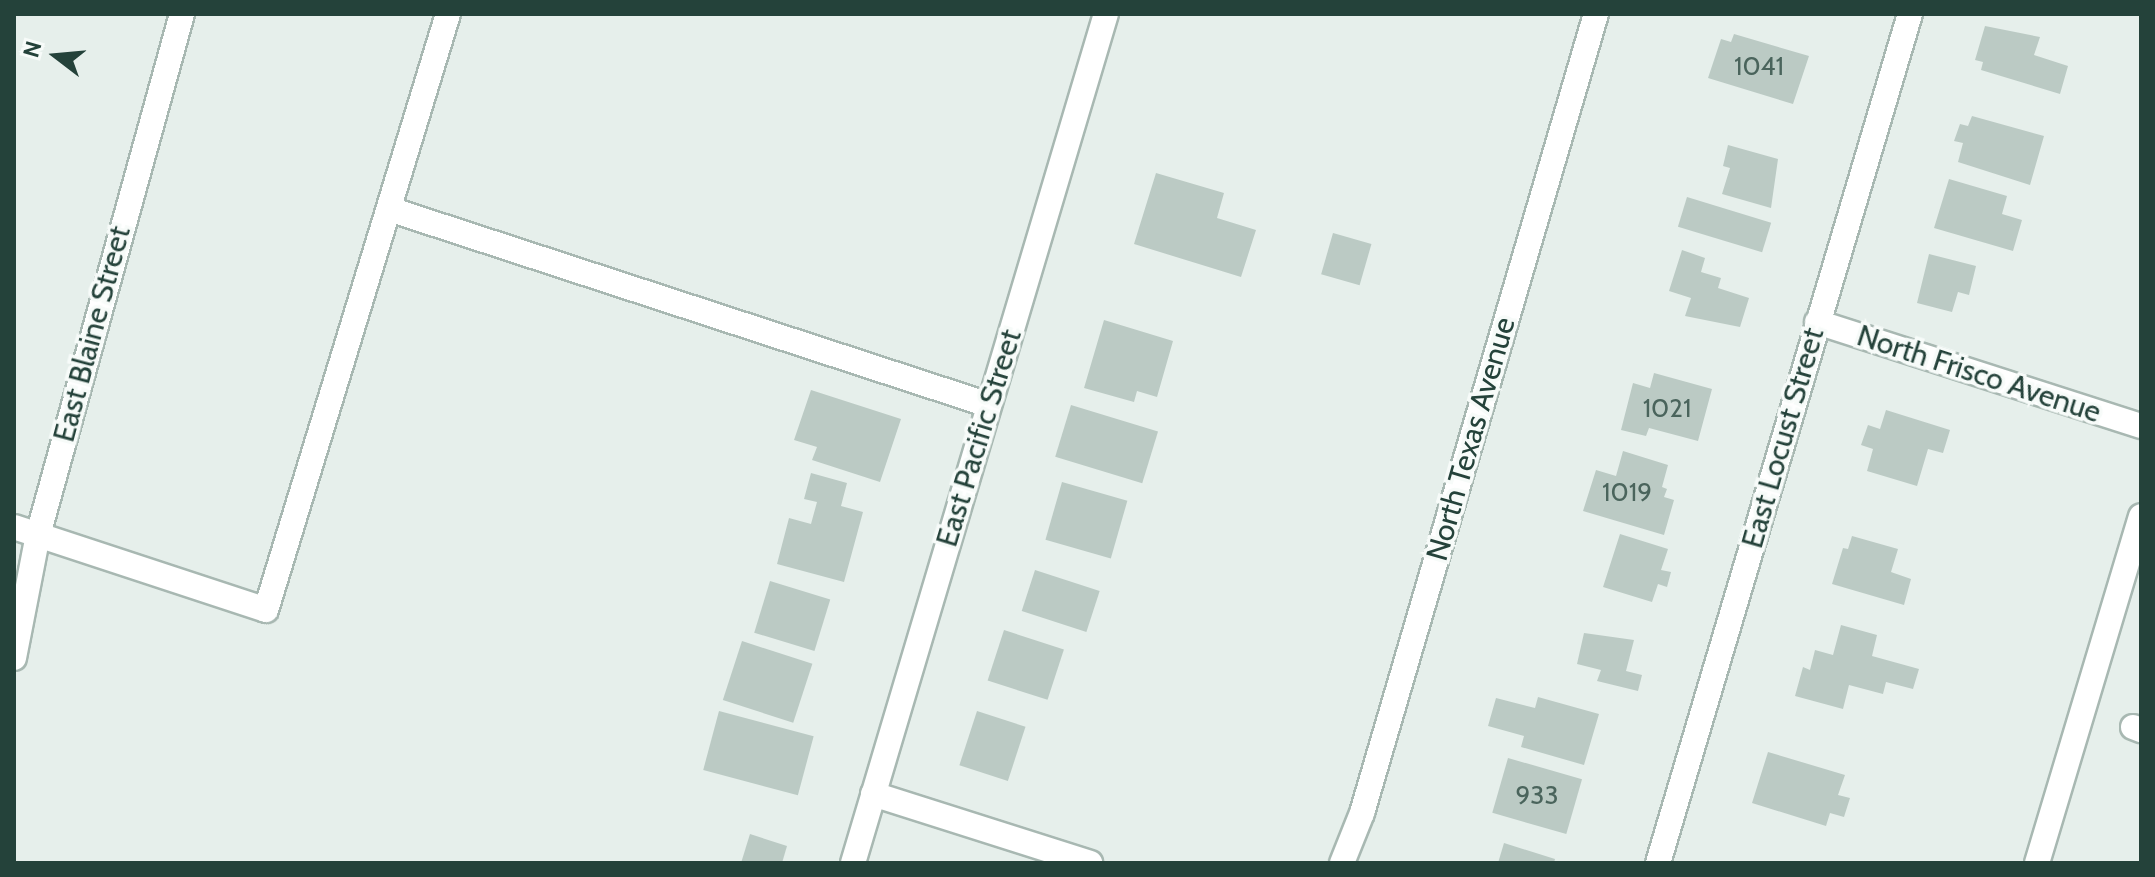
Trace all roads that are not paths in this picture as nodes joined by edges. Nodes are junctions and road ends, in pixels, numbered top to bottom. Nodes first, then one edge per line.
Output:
1 (182, 14) edge
2 (448, 14) edge
3 (1106, 14) edge
4 (1596, 14) edge
5 (1910, 14) edge
6 (389, 209) junction
7 (1817, 322) junction
8 (989, 405) junction
9 (2141, 426) edge
10 (2141, 516) edge
11 (14, 527) edge
12 (38, 535) junction
13 (14, 658) edge
14 (873, 794) junction
15 (853, 863) edge
16 (1090, 863) edge
17 (1342, 863) edge
18 (1658, 863) edge
19 (2037, 863) edge

1 - 12 street, East Blaine Street
2 - 6 street
3 - 8 street, East Pacific Street
4 - 17 street, North Texas Avenue
5 - 7 street, East Locust Street
6 - 8 street
6 - 12 street
7 - 9 street, North Frisco Avenue
7 - 18 street, East Locust Street
8 - 14 street, East Pacific Street
10 - 19 street
11 - 12 street
12 - 13 street, East Blaine Street
14 - 15 street, East Pacific Street
14 - 16 street

